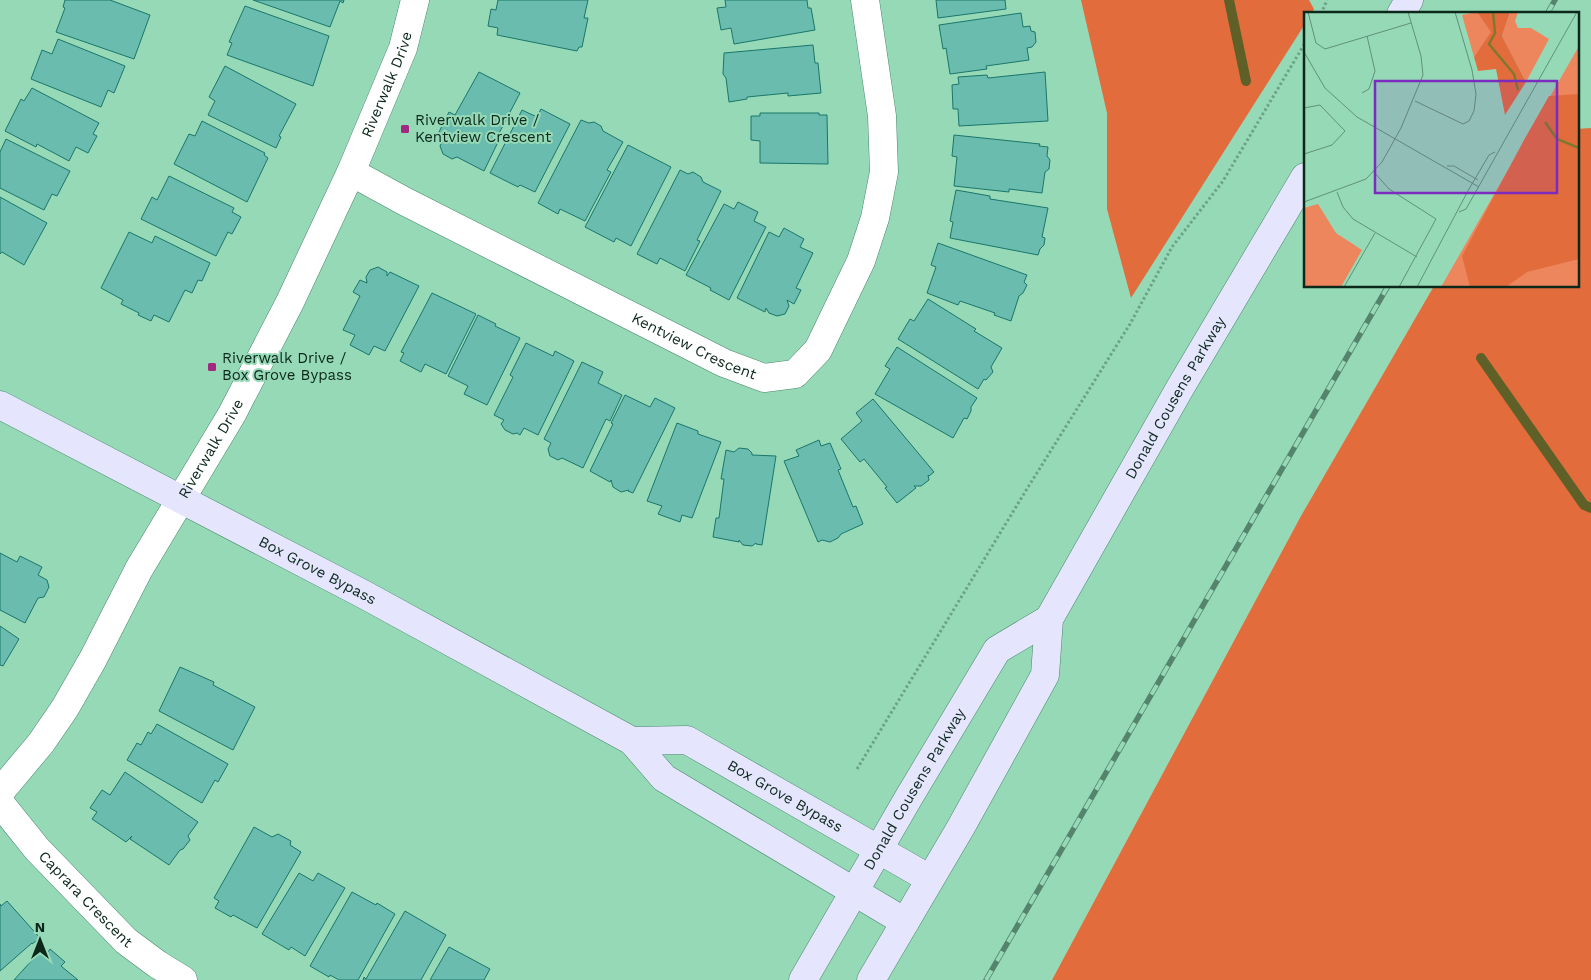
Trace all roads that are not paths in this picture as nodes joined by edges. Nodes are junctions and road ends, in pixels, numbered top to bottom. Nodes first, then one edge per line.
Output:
1 (415, 0) edge
2 (865, 0) edge
3 (1410, 0) edge
4 (1402, 12) edge
5 (351, 172) junction
6 (1304, 179) edge
7 (0, 405) edge
8 (181, 500) junction
9 (1049, 620) junction
10 (632, 741) junction
11 (0, 792) edge
12 (0, 804) edge
13 (878, 849) junction
14 (930, 879) junction
15 (854, 891) junction
16 (906, 922) junction
17 (183, 980) edge
18 (803, 980) edge
19 (872, 980) edge

1 - 5 street, Riverwalk Drive
2 - 5 street, Kentview Crescent
3 - 4 main road
5 - 8 street, Riverwalk Drive
6 - 9 main road, Donald Cousens Parkway
7 - 8 main road, Box Grove Bypass
8 - 10 main road, Box Grove Bypass
8 - 11 street, Riverwalk Drive
9 - 13 main road, Donald Cousens Parkway
9 - 14 main road, Donald Cousens Parkway
10 - 13 main road, Box Grove Bypass
10 - 15 main road, Box Grove Bypass
12 - 17 street, Caprara Crescent
13 - 14 main road, Box Grove Bypass
13 - 15 main road, Donald Cousens Parkway
14 - 16 main road, Donald Cousens Parkway
15 - 16 main road, Box Grove Bypass
15 - 18 main road, Donald Cousens Parkway
16 - 19 main road, Donald Cousens Parkway

